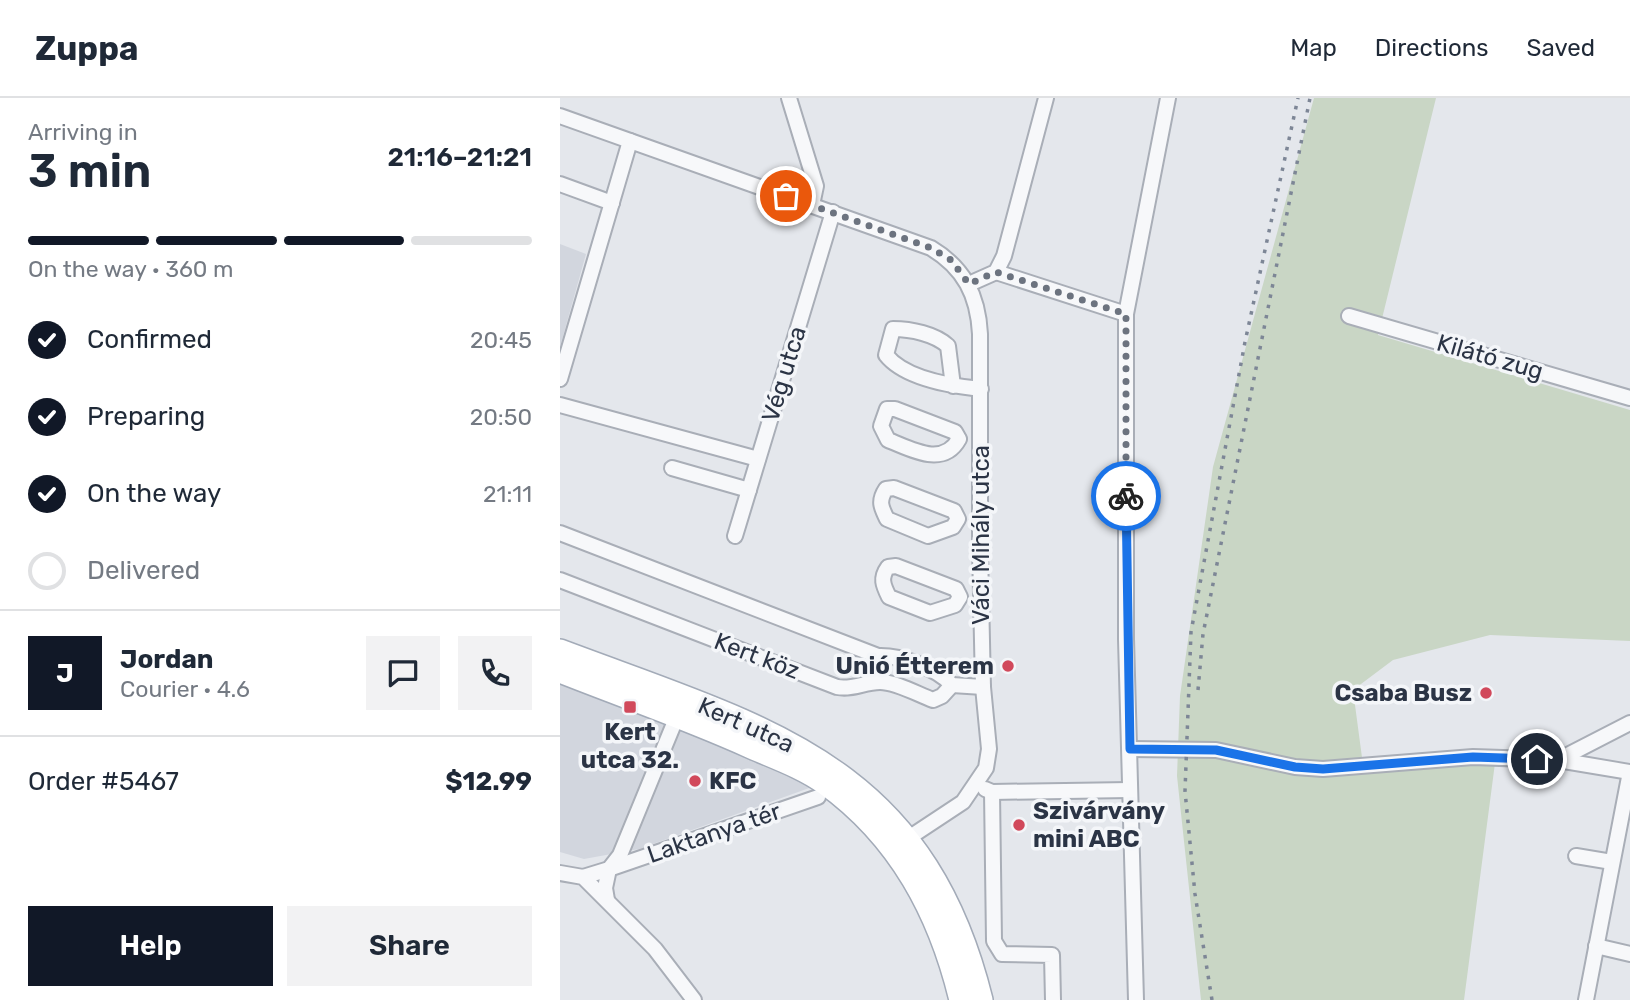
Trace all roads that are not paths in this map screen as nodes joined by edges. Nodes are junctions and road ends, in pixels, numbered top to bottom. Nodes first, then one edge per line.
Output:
1 (789, 98) edge
2 (1046, 98) edge
3 (1168, 98) edge
4 (560, 116) edge
5 (630, 141) junction
6 (560, 184) edge
7 (612, 203) junction
8 (812, 205) junction
9 (833, 212) junction
10 (996, 272) junction
11 (969, 284) junction
12 (1126, 314) junction
13 (1349, 316) dead end
14 (560, 379) edge
15 (953, 386) junction
16 (981, 389) junction
17 (1630, 398) edge
18 (560, 405) edge
19 (959, 439) junction
20 (981, 439) junction
21 (758, 459) junction
22 (672, 468) dead end
23 (749, 490) junction
24 (958, 519) junction
25 (980, 519) junction
26 (560, 533) edge
27 (735, 536) dead end
28 (560, 580) edge
29 (960, 597) junction
30 (981, 597) junction
31 (560, 650) edge
32 (878, 656) junction
33 (560, 671) edge
34 (869, 683) junction
35 (952, 685) junction
36 (983, 687) junction
37 (681, 707) junction
38 (1630, 723) edge
39 (1130, 749) junction
40 (1558, 760) junction
41 (1630, 772) edge
42 (977, 786) junction
43 (1129, 790) junction
44 (992, 792) junction
45 (818, 797) dead end
46 (901, 843) junction
47 (1576, 856) dead end
48 (1612, 862) junction
49 (609, 869) junction
50 (560, 873) edge
51 (583, 877) junction
52 (607, 900) junction
53 (1596, 946) junction
54 (1630, 954) edge
55 (694, 1000) edge
56 (961, 1000) edge
57 (981, 1000) edge
58 (1053, 1000) edge
59 (1136, 1000) edge
60 (1586, 1000) edge

1 - 8 street
2 - 10 street
3 - 12 street
4 - 5 street
5 - 7 street
5 - 8 street
6 - 7 street
7 - 14 street
8 - 9 street
9 - 11 street
9 - 21 street, Vég utca
10 - 11 street
10 - 12 street
11 - 16 street, Váci Mihály utca
12 - 39 street
13 - 17 street, Kilátó zug
15 - 15 street
15 - 16 street
16 - 20 street, Váci Mihály utca
18 - 21 street
19 - 19 street
19 - 20 street
20 - 25 street, Váci Mihály utca
21 - 23 street, Vég utca
22 - 23 street
23 - 27 street, Vég utca
24 - 24 street
24 - 25 street
25 - 30 street, Váci Mihály utca
26 - 32 street, Kert köz
28 - 34 street, Kert köz
29 - 29 street
29 - 30 street
30 - 36 street, Váci Mihály utca
31 - 37 main road, Kert utca
32 - 34 street
32 - 35 street, Kert köz
33 - 37 main road, Kert utca
34 - 35 street, Kert köz
35 - 36 street, Kert köz
36 - 42 street, Váci Mihály utca
37 - 46 main road, Kert utca
37 - 49 street, Laktanya tér
38 - 40 street
39 - 40 street
39 - 43 street
40 - 41 street
41 - 48 street
42 - 44 street
42 - 46 street, Váci Mihály utca
43 - 44 street
43 - 59 street
44 - 58 street
45 - 49 street, Laktanya tér
46 - 56 main road
46 - 57 main road
47 - 48 street
48 - 53 street
49 - 51 street, Laktanya tér
49 - 52 street
50 - 51 street
51 - 52 street
52 - 55 street
53 - 54 street
53 - 60 street

